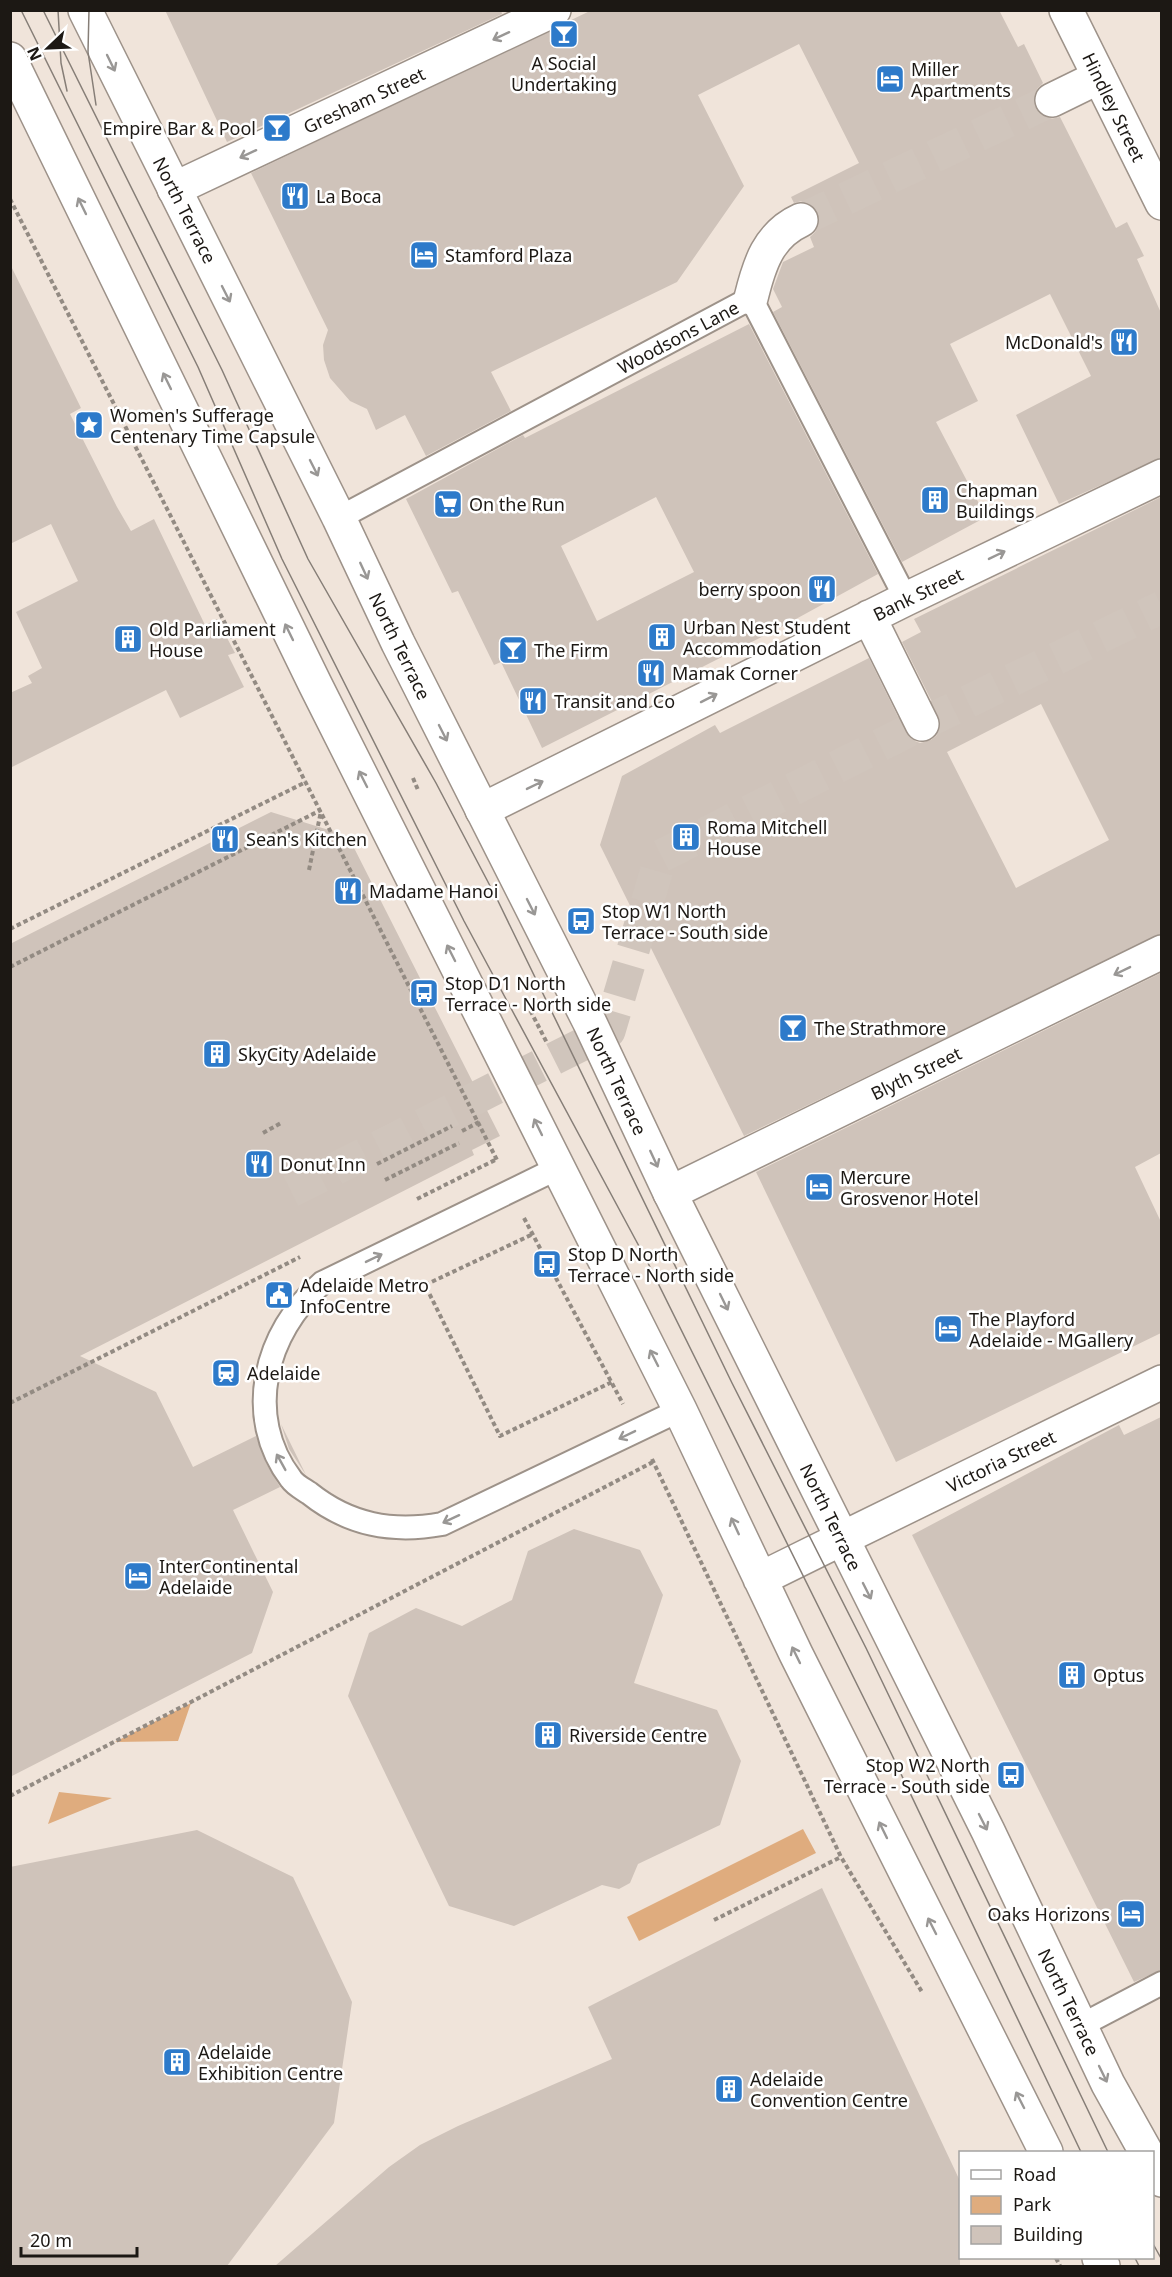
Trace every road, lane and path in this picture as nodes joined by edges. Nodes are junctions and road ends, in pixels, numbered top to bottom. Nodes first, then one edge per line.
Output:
1 (85, 10) edge
2 (1066, 10) edge
3 (539, 14) edge
4 (10, 59) edge
5 (1099, 77) junction
6 (1052, 100) tunnel mouth
7 (174, 189) junction
8 (10, 199) edge
9 (1161, 203) edge
10 (801, 220) tunnel mouth
11 (751, 298) junction
12 (1161, 476) edge
13 (339, 518) junction
14 (906, 599) junction
15 (869, 617) junction
16 (922, 724) dead end
17 (413, 778) dead end
18 (306, 782) junction
19 (418, 790) dead end
20 (321, 810) junction
21 (482, 810) junction
22 (309, 870) dead end
23 (10, 929) edge
24 (1161, 952) edge
25 (10, 967) edge
26 (527, 1004) dead end
27 (547, 1043) dead end
28 (479, 1122) junction
29 (281, 1123) dead end
30 (452, 1126) dead end
31 (462, 1131) dead end
32 (263, 1133) dead end
33 (459, 1143) dead end
34 (497, 1158) junction
35 (377, 1164) dead end
36 (558, 1168) junction
37 (385, 1180) dead end
38 (512, 1190) junction
39 (670, 1193) junction
40 (412, 1201) dead end
41 (531, 1235) junction
42 (306, 1254) dead end
43 (612, 1382) junction
44 (1161, 1382) edge
45 (10, 1403) edge
46 (680, 1410) junction
47 (636, 1431) junction
48 (653, 1462) junction
49 (841, 1539) junction
50 (760, 1579) junction
51 (10, 1796) edge
52 (841, 1857) junction
53 (714, 1920) dead end
54 (1161, 1983) edge
55 (927, 2001) dead end
56 (1080, 2026) junction
57 (1046, 2151) edge
58 (1145, 2151) edge

1 -> 7 main road, North Terrace
2 - 5 main road, Hindley Street
3 -> 7 main road, Gresham Street
36 -> 4 main road
5 - 6 main road
5 - 9 main road, Hindley Street
7 -> 13 main road, North Terrace
8 - 18 path
10 - 11 main road
11 - 13 lane, Woodsons Lane
11 - 14 lane, Woodsons Lane
14 -> 12 main road, Bank Street
13 -> 21 main road, North Terrace
14 - 15 main road, Bank Street
15 - 16 main road
21 -> 15 main road, Bank Street
17 - 19 path
18 - 20 path
18 - 23 path
20 - 22 path
20 - 25 path
20 - 28 path
21 -> 39 main road, North Terrace
24 -> 39 main road, Blyth Street
26 - 27 path
28 - 31 path
28 - 34 path
29 - 32 path
30 - 35 path
33 - 37 path
34 - 38 path
34 - 40 path
36 - 38 lane
46 -> 36 main road
38 - 41 path
47 -> 38 lane
39 -> 49 main road, North Terrace
41 - 43 path
41 - 43 path
42 - 45 path
43 - 47 path
44 - 49 main road, Victoria Street
46 - 47 lane
50 -> 46 main road
47 - 48 path
48 - 51 path
48 - 52 path
49 - 50 main road, Victoria Street
49 -> 56 main road, North Terrace
57 -> 50 main road
52 - 53 path
52 - 55 path
54 - 56 lane
56 -> 58 main road, North Terrace

